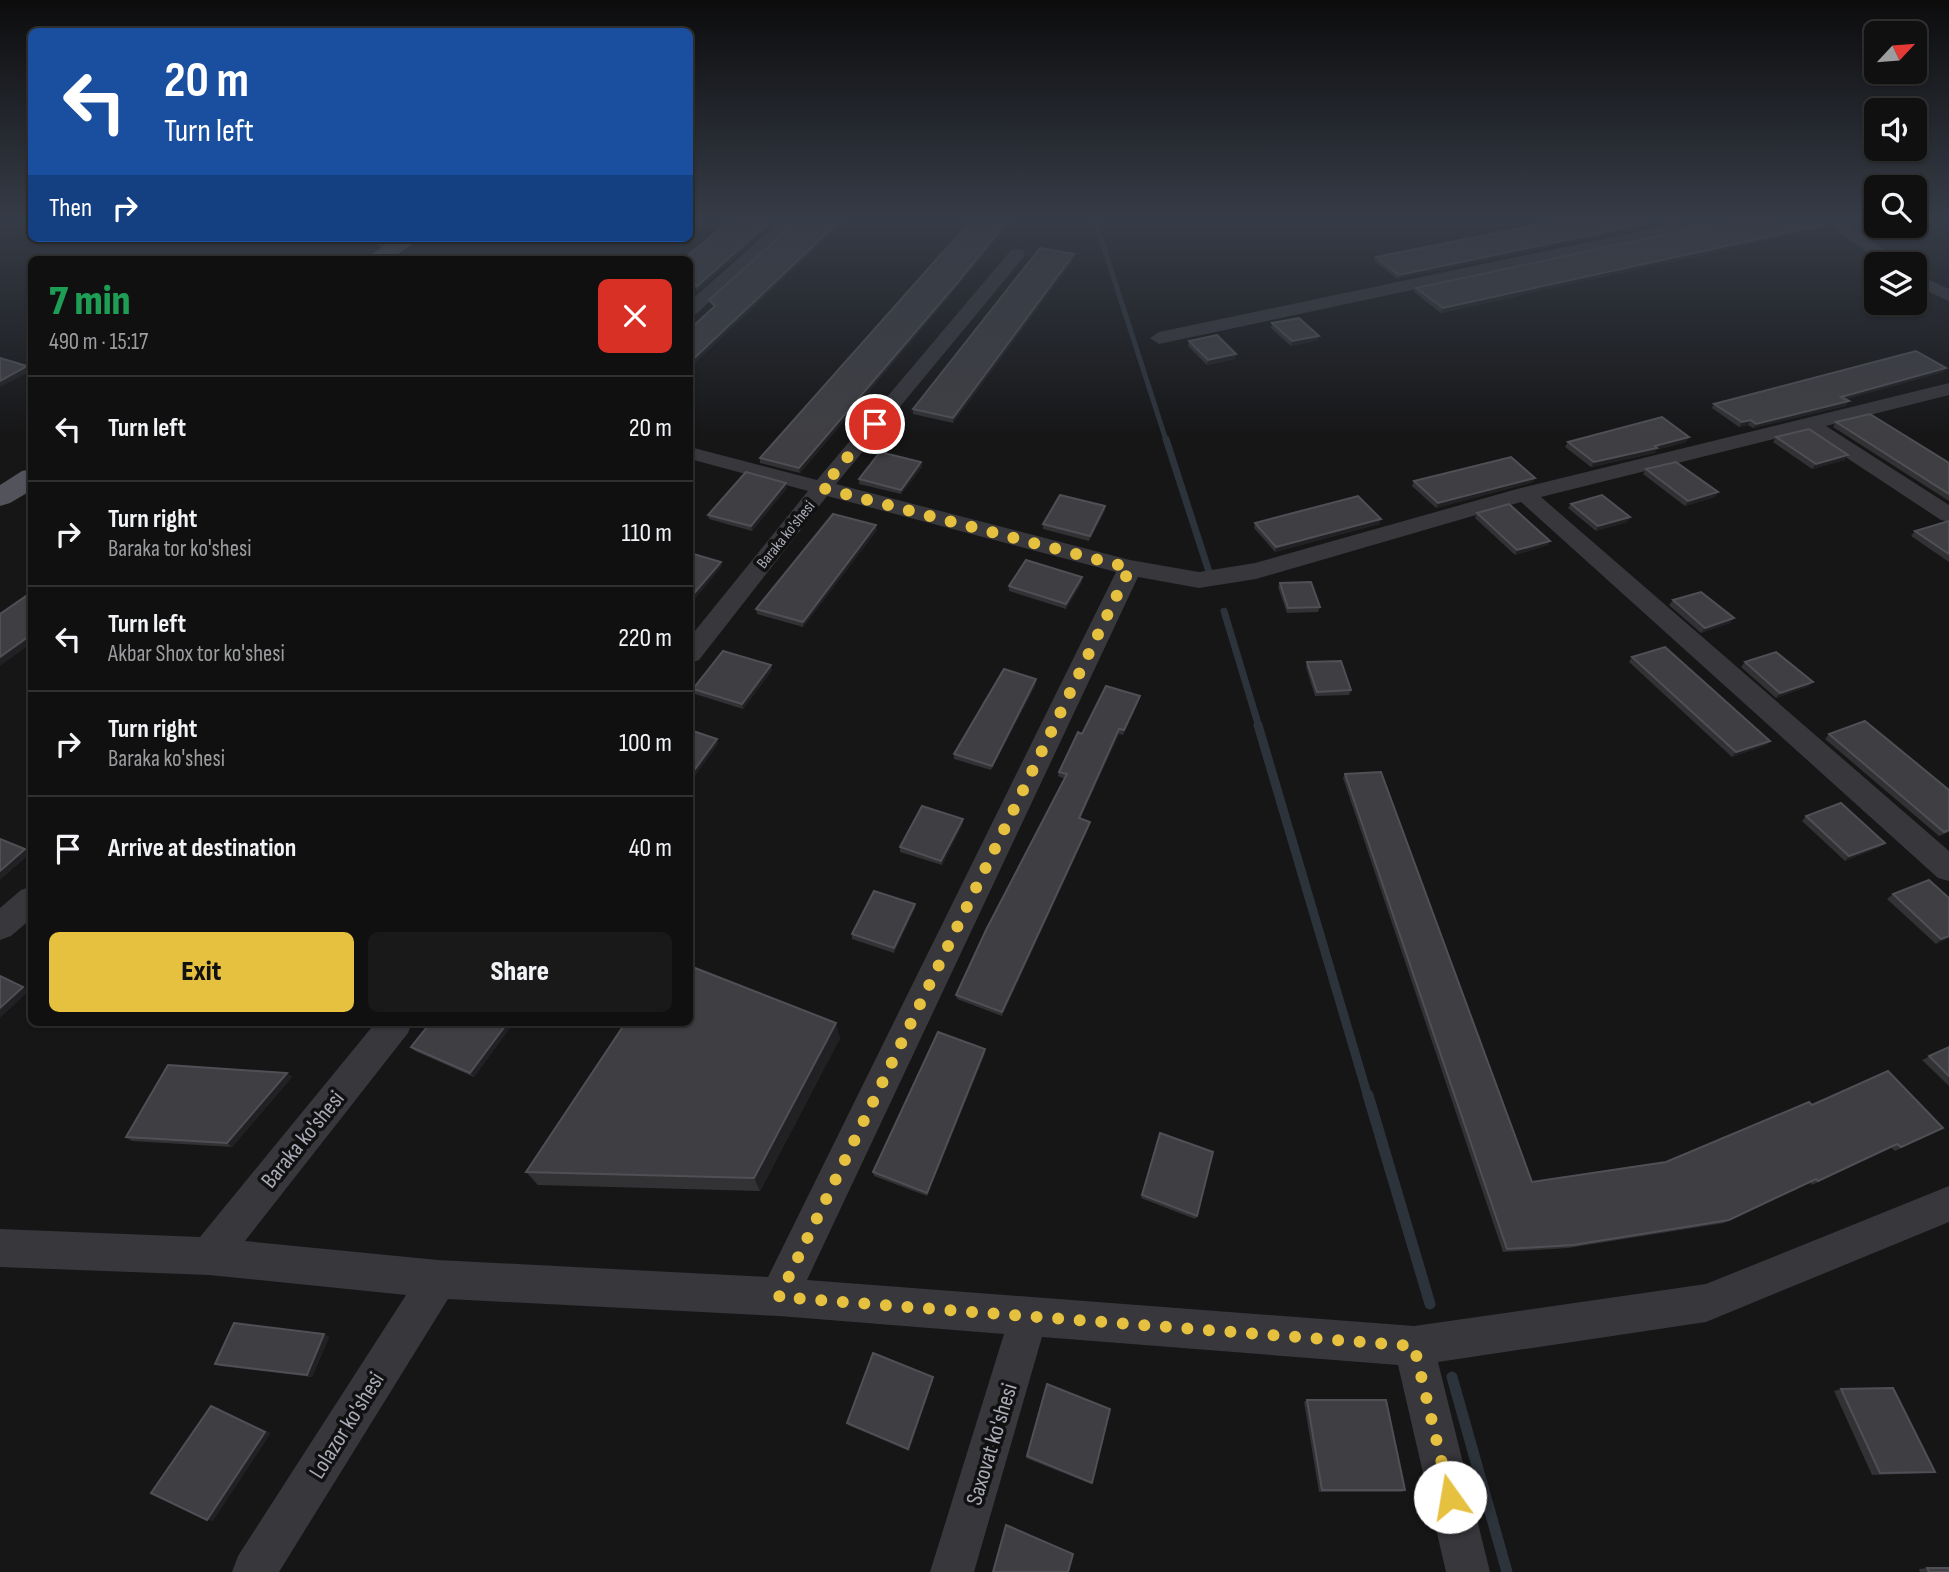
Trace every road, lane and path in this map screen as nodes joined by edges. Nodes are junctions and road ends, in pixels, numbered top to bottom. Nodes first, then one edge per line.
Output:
1 (712, 290) edge
2 (987, 290) edge
3 (1384, 290) edge
4 (693, 307) edge
5 (1158, 338) dead end
6 (1949, 389) edge
7 (1810, 424) junction
8 (693, 454) edge
9 (28, 479) edge
10 (822, 488) junction
11 (1525, 494) junction
12 (0, 496) edge
13 (1949, 515) edge
14 (1130, 568) junction
15 (693, 650) edge
16 (1949, 869) edge
17 (28, 902) edge
18 (0, 927) edge
19 (393, 1026) edge
20 (1949, 1204) edge
21 (0, 1248) edge
22 (209, 1256) junction
23 (438, 1279) junction
24 (779, 1297) junction
25 (1029, 1316) junction
26 (1414, 1346) junction
27 (254, 1572) edge
28 (952, 1572) edge
29 (1468, 1572) edge

1 - 4 street
2 - 10 street, Baraka ko'shesi
3 - 5 street
6 - 7 street
7 - 11 street
7 - 13 street
8 - 10 street
9 - 12 main road
10 - 14 street
10 - 15 street, Baraka ko'shesi
11 - 14 street
11 - 16 street
14 - 24 street
17 - 18 street
19 - 22 street, Baraka ko'shesi
20 - 26 street
21 - 22 street
22 - 23 street
23 - 24 street
23 - 27 street, Lolazor ko'shesi
24 - 25 street
25 - 26 street
25 - 28 street, Saxovat ko'shesi
26 - 29 street

